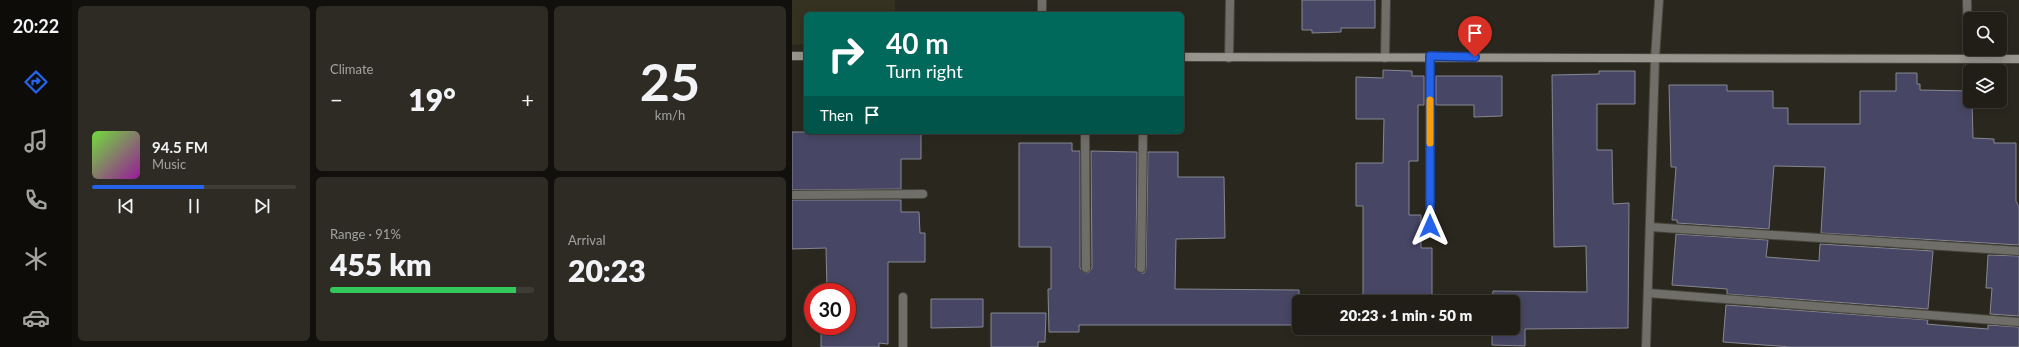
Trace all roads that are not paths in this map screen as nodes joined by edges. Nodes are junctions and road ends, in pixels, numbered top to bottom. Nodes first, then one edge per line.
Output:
1 (1042, 0) edge
2 (1230, 0) edge
3 (1386, 0) edge
4 (1659, 0) edge
5 (1968, 0) edge
6 (1042, 12) edge
7 (792, 56) edge
8 (804, 56) edge
9 (1430, 56) junction
10 (1184, 57) edge
11 (1230, 58) junction
12 (1385, 58) junction
13 (1655, 58) junction
14 (1968, 59) junction
15 (2019, 59) edge
16 (1085, 134) edge
17 (1143, 134) edge
18 (923, 194) dead end
19 (792, 195) edge
20 (1430, 226) dead end
21 (1650, 227) junction
22 (2019, 251) edge
23 (1086, 268) dead end
24 (1141, 268) dead end
25 (1648, 293) junction
26 (903, 297) dead end
27 (2019, 322) edge
28 (903, 347) edge
29 (1646, 347) edge

1 - 6 street
2 - 11 street
3 - 12 street
4 - 13 street
5 - 14 street
7 - 8 street
9 - 12 street
9 - 13 street
9 - 20 street
10 - 11 street
11 - 12 street
13 - 14 street
13 - 21 street
14 - 15 street
16 - 23 street
17 - 24 street
18 - 19 street
21 - 22 street
21 - 25 street
25 - 27 street
25 - 29 street
26 - 28 street

